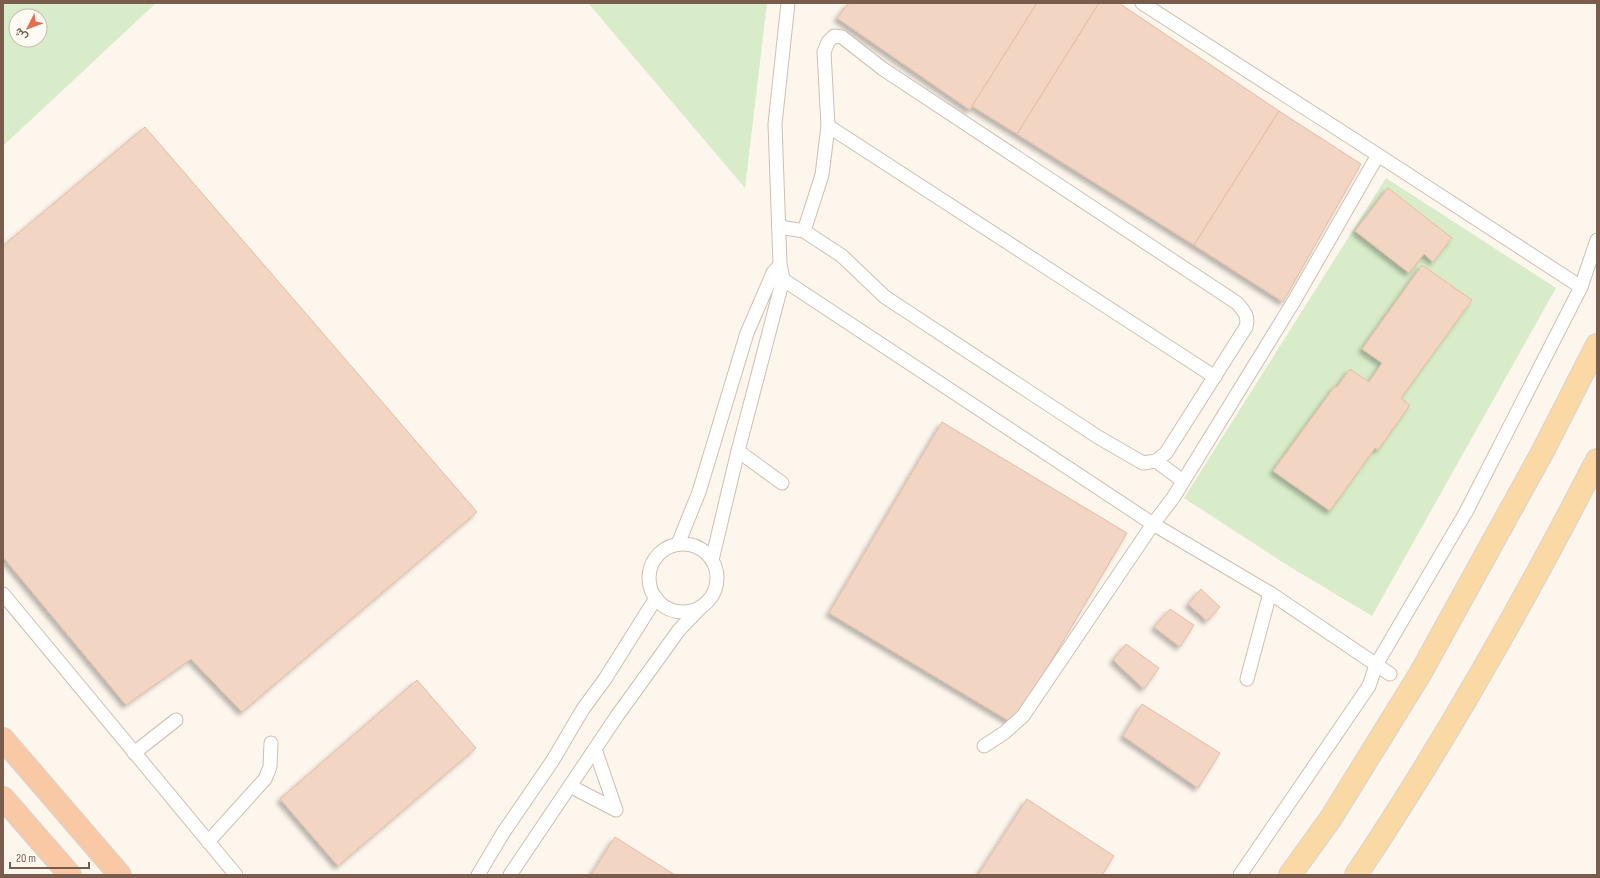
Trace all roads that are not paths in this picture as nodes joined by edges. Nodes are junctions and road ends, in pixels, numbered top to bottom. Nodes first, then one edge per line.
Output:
1 (788, 3) edge
2 (1142, 3) edge
3 (828, 126) junction
4 (1378, 154) junction
5 (779, 226) junction
6 (804, 231) junction
7 (1597, 240) edge
8 (779, 272) junction
9 (1581, 287) junction
10 (1597, 345) edge
11 (1215, 377) junction
12 (738, 452) junction
13 (1597, 460) edge
14 (1156, 461) junction
15 (1184, 481) junction
16 (782, 483) dead end
17 (1153, 524) junction
18 (678, 544) junction
19 (712, 560) junction
20 (1270, 593) junction
21 (3, 594) edge
22 (656, 598) junction
23 (701, 607) junction
24 (1376, 665) junction
25 (1390, 674) dead end
26 (1247, 679) dead end
27 (176, 720) dead end
28 (3, 739) edge
29 (271, 743) dead end
30 (984, 746) dead end
31 (595, 749) junction
32 (134, 753) junction
33 (570, 786) junction
34 (3, 798) edge
35 (208, 842) junction
36 (70, 875) edge
37 (120, 875) edge
38 (236, 875) edge
39 (478, 875) edge
40 (510, 875) edge
41 (1240, 875) edge
42 (1290, 875) edge
43 (1356, 875) edge

1 - 5 lane
2 - 4 lane
3 - 6 lane
3 - 11 lane
3 - 11 lane
4 - 9 lane
4 - 15 lane
5 - 6 lane
5 - 8 lane
6 - 14 lane
7 - 9 lane
8 - 12 lane
8 - 17 lane
8 - 18 lane
9 - 24 lane
10 - 42 main road
11 - 14 lane
12 - 16 lane
12 - 19 lane
13 - 43 main road
14 - 15 lane
15 - 17 lane
17 - 20 lane
17 - 30 lane
18 - 19 lane
18 - 22 lane
19 - 23 lane
20 - 24 lane
20 - 26 lane
21 - 32 lane
22 - 23 lane
22 - 39 lane
23 - 31 lane
24 - 25 lane
24 - 41 lane
27 - 32 lane
28 - 37 highway
29 - 35 lane
31 - 33 lane
31 - 33 lane
32 - 35 lane
33 - 40 lane
34 - 36 highway
35 - 38 lane

